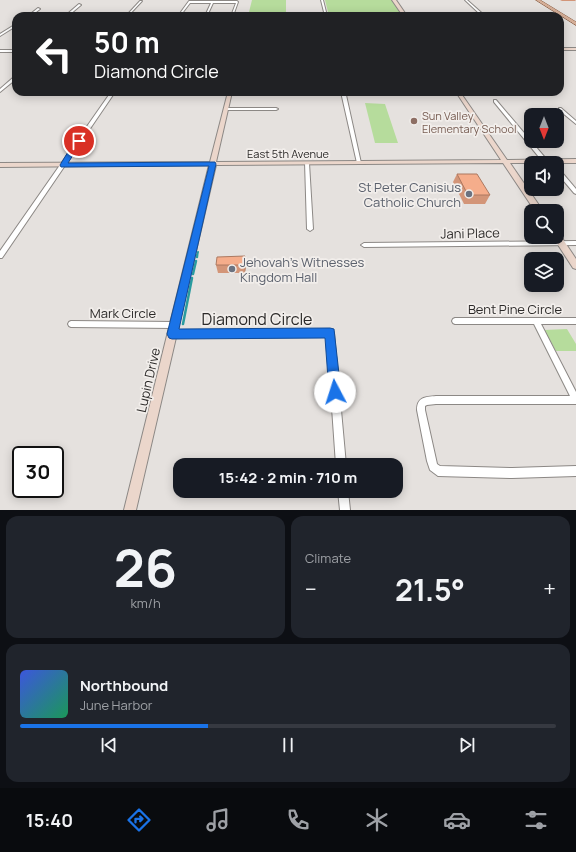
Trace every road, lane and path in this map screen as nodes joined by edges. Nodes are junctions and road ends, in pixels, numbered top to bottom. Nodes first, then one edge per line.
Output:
1 (322, 0) edge
2 (394, 0) edge
3 (466, 0) edge
4 (538, 0) edge
5 (141, 1) edge
6 (212, 2) junction
7 (80, 5) dead end
8 (39, 9) dead end
9 (35, 12) edge
10 (71, 12) edge
11 (131, 12) edge
12 (182, 12) edge
13 (208, 12) edge
14 (233, 12) edge
15 (325, 12) edge
16 (402, 12) edge
17 (480, 12) edge
18 (557, 12) edge
19 (564, 16) edge
20 (576, 24) edge
21 (12, 28) edge
22 (0, 35) edge
23 (564, 49) edge
24 (576, 49) edge
25 (0, 51) edge
26 (12, 51) edge
27 (12, 81) edge
28 (0, 91) edge
29 (110, 96) edge
30 (229, 96) edge
31 (344, 96) edge
32 (460, 96) edge
33 (495, 100) dead end
34 (226, 109) junction
35 (276, 109) dead end
36 (564, 112) edge
37 (576, 123) edge
38 (544, 156) edge
39 (564, 161) edge
40 (576, 161) edge
41 (359, 162) junction
42 (506, 162) junction
43 (524, 162) edge
44 (307, 163) junction
45 (213, 164) junction
46 (0, 165) edge
47 (64, 165) junction
48 (564, 178) edge
49 (576, 192) edge
50 (534, 204) edge
51 (310, 228) dead end
52 (524, 241) edge
53 (564, 241) edge
54 (576, 243) edge
55 (562, 244) edge
56 (364, 245) dead end
57 (0, 256) edge
58 (576, 266) edge
59 (455, 321) dead end
60 (536, 321) junction
61 (576, 321) edge
62 (71, 324) dead end
63 (173, 330) junction
64 (576, 400) edge
65 (340, 458) edge
66 (576, 471) edge
67 (344, 498) edge
68 (130, 510) edge
69 (345, 510) edge

1 - 15 street
2 - 16 street
3 - 17 street
4 - 18 main road
5 - 11 street
6 - 12 street
6 - 13 street
6 - 14 street
7 - 10 street
8 - 9 street
19 - 20 main road
21 - 22 street
23 - 24 street
25 - 26 street
27 - 28 street
29 - 47 street
30 - 34 street, Lupin Drive
31 - 41 street
32 - 42 street
33 - 38 street
34 - 35 street
34 - 45 street, Lupin Drive
36 - 37 street
39 - 40 street, East 5th Avenue
41 - 42 street, East 5th Avenue
41 - 44 street, East 5th Avenue
42 - 43 street, East 5th Avenue
42 - 50 street
44 - 45 street, East 5th Avenue
44 - 51 street
45 - 47 street, East 5th Avenue
45 - 63 street, Lupin Drive
46 - 47 street, East 5th Avenue
47 - 57 street
48 - 49 street
52 - 56 street, Jani Place
53 - 54 street, Jani Place
55 - 58 street
59 - 60 street, Bent Pine Circle
60 - 61 street, Bent Pine Circle
60 - 64 street
62 - 63 street, Mark Circle
63 - 65 street, Diamond Circle
63 - 68 street, Lupin Drive
64 - 66 street
67 - 69 street

